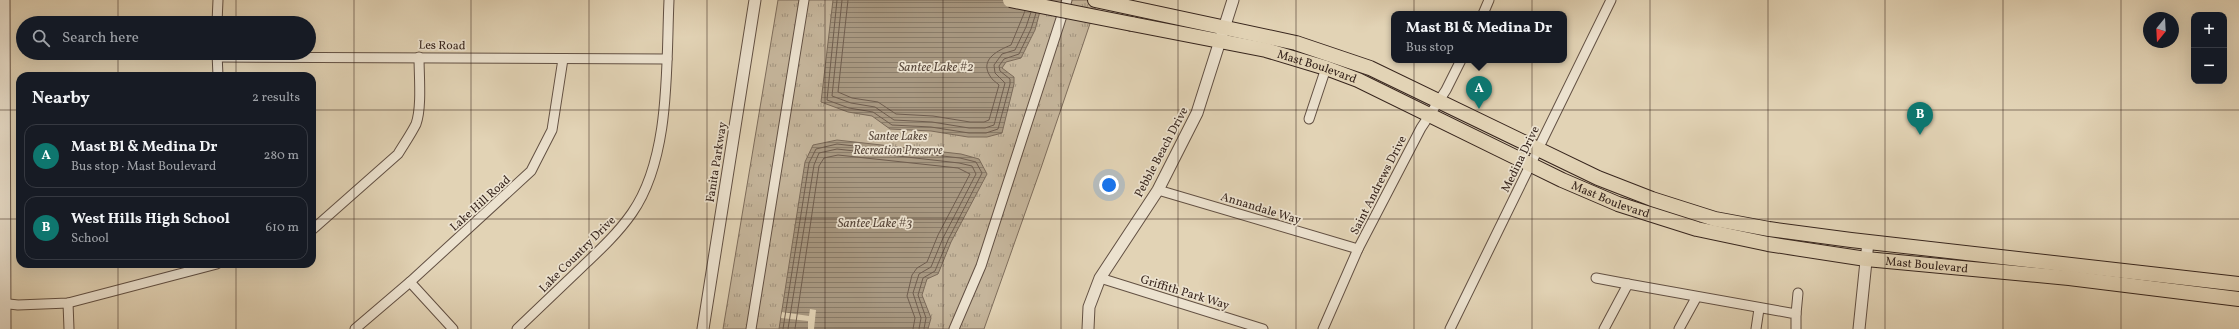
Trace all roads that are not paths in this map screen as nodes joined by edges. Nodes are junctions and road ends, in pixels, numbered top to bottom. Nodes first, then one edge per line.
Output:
1 (4, 0) edge
2 (218, 0) edge
3 (670, 0) edge
4 (755, 0) edge
5 (804, 0) edge
6 (1010, 0) edge
7 (1067, 0) edge
8 (1095, 0) edge
9 (1233, 0) edge
10 (1489, 0) edge
11 (1611, 0) edge
12 (1484, 11) edge
13 (218, 16) edge
14 (1226, 26) junction
15 (1221, 41) junction
16 (316, 56) edge
17 (419, 57) junction
18 (563, 59) junction
19 (666, 59) junction
20 (217, 60) edge
21 (1459, 63) edge
22 (1326, 68) junction
23 (218, 72) edge
24 (1439, 102) junction
25 (1429, 115) junction
26 (1309, 119) dead end
27 (1538, 150) junction
28 (1531, 165) junction
29 (1158, 190) junction
30 (316, 226) edge
31 (1868, 242) junction
32 (1358, 249) junction
33 (1866, 259) junction
34 (202, 268) edge
35 (2155, 273) junction
36 (1100, 278) junction
37 (1596, 278) dead end
38 (2070, 278) junction
39 (410, 282) junction
40 (1628, 284) junction
41 (2239, 284) edge
42 (1798, 293) dead end
43 (1696, 298) junction
44 (2239, 299) edge
45 (2, 303) edge
46 (68, 303) junction
47 (1759, 309) junction
48 (1796, 314) junction
49 (1323, 327) edge
50 (5, 329) edge
51 (69, 329) edge
52 (355, 329) edge
53 (453, 329) edge
54 (517, 329) edge
55 (703, 329) edge
56 (751, 329) edge
57 (954, 329) edge
58 (1088, 329) edge
59 (1263, 329) edge
60 (1450, 329) edge
61 (1604, 329) edge
62 (1679, 329) edge
63 (1756, 329) edge
64 (1796, 329) edge
65 (1859, 329) edge

1 - 45 street
2 - 13 street
3 - 19 street, Lake Country Drive
4 - 55 street, Fanita Parkway
5 - 56 street
6 - 15 main road, Mast Boulevard, bridge
7 - 57 street
8 - 14 main road, Mast Boulevard
9 - 14 street, Pebble Beach Drive
10 - 12 street
11 - 27 street, Medina Drive
14 - 15 street, Pebble Beach Drive
14 - 24 main road, Mast Boulevard
15 - 22 main road, Mast Boulevard
15 - 29 street, Pebble Beach Drive
16 - 17 street, Les Road
17 - 18 street, Les Road
17 - 30 street
18 - 19 street, Les Road
18 - 39 street, Lake Hill Road
19 - 54 street, Lake Country Drive
20 - 23 street
21 - 24 street, Saint Andrews Drive
22 - 25 main road, Mast Boulevard
22 - 26 street
24 - 25 street, Saint Andrews Drive
24 - 27 main road, Mast Boulevard
25 - 28 main road, Mast Boulevard
25 - 32 street, Saint Andrews Drive
27 - 28 street, Medina Drive
27 - 31 main road, Mast Boulevard
28 - 33 main road, Mast Boulevard
28 - 60 street, Medina Drive
29 - 32 street, Annandale Way
29 - 36 street, Pebble Beach Drive
31 - 33 street
31 - 35 main road, Mast Boulevard
32 - 49 street, Saint Andrews Drive
33 - 38 main road, Mast Boulevard
33 - 65 street
34 - 46 street
35 - 38 main road
35 - 41 main road, Mast Boulevard
36 - 58 street, Pebble Beach Drive
36 - 59 street, Griffith Park Way
37 - 40 street
38 - 44 main road, Mast Boulevard
39 - 52 street, Lake Hill Road
39 - 53 street
40 - 43 street
40 - 61 street
42 - 48 street
43 - 47 street
43 - 62 street
45 - 46 street
45 - 50 street
46 - 51 street
47 - 48 street
47 - 63 street
48 - 64 street

